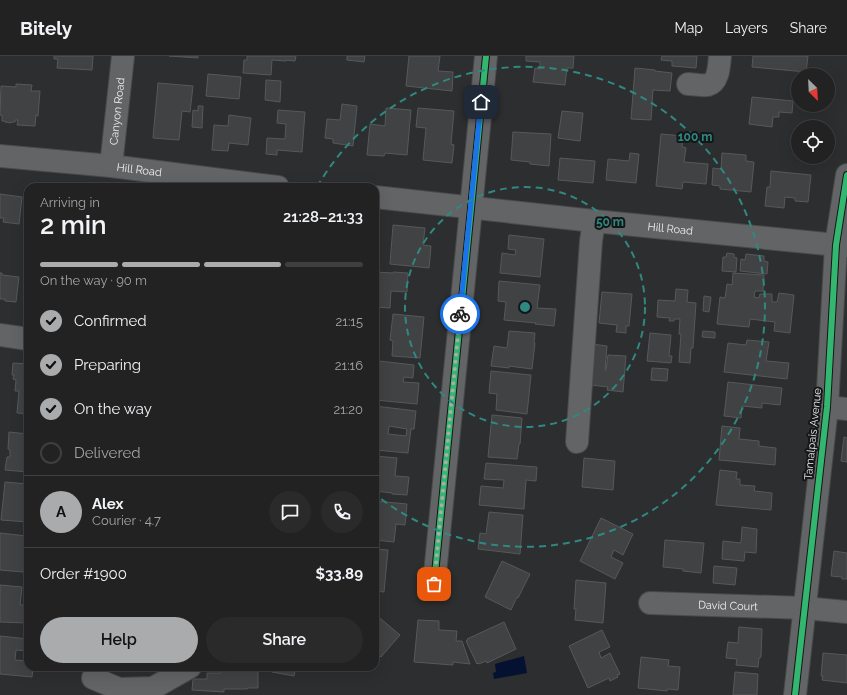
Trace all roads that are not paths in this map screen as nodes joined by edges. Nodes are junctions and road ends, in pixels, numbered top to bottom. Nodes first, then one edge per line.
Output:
1 (123, 56) edge
2 (486, 56) edge
3 (720, 56) edge
4 (688, 84) dead end
5 (0, 156) edge
6 (111, 166) junction
7 (847, 175) edge
8 (244, 183) edge
9 (379, 197) edge
10 (470, 208) junction
11 (594, 221) junction
12 (842, 245) edge
13 (0, 335) edge
14 (24, 338) edge
15 (837, 408) edge
16 (577, 442) dead end
17 (434, 584) dead end
18 (650, 603) dead end
19 (805, 608) junction
20 (847, 612) edge
21 (183, 671) edge
22 (93, 678) dead end
23 (795, 695) edge

1 - 6 street, Canyon Road
2 - 10 street
3 - 4 street
5 - 6 street, Hill Road
6 - 8 street, Hill Road
7 - 12 street, Tamalpais Avenue
9 - 10 street, Hill Road
10 - 11 street, Hill Road
10 - 17 street
11 - 12 street, Hill Road
11 - 16 street
12 - 15 street, Tamalpais Avenue
13 - 14 street
15 - 19 street, Tamalpais Avenue
18 - 19 street, David Court
19 - 20 street, David Court
19 - 23 street, Tamalpais Avenue
21 - 22 street

